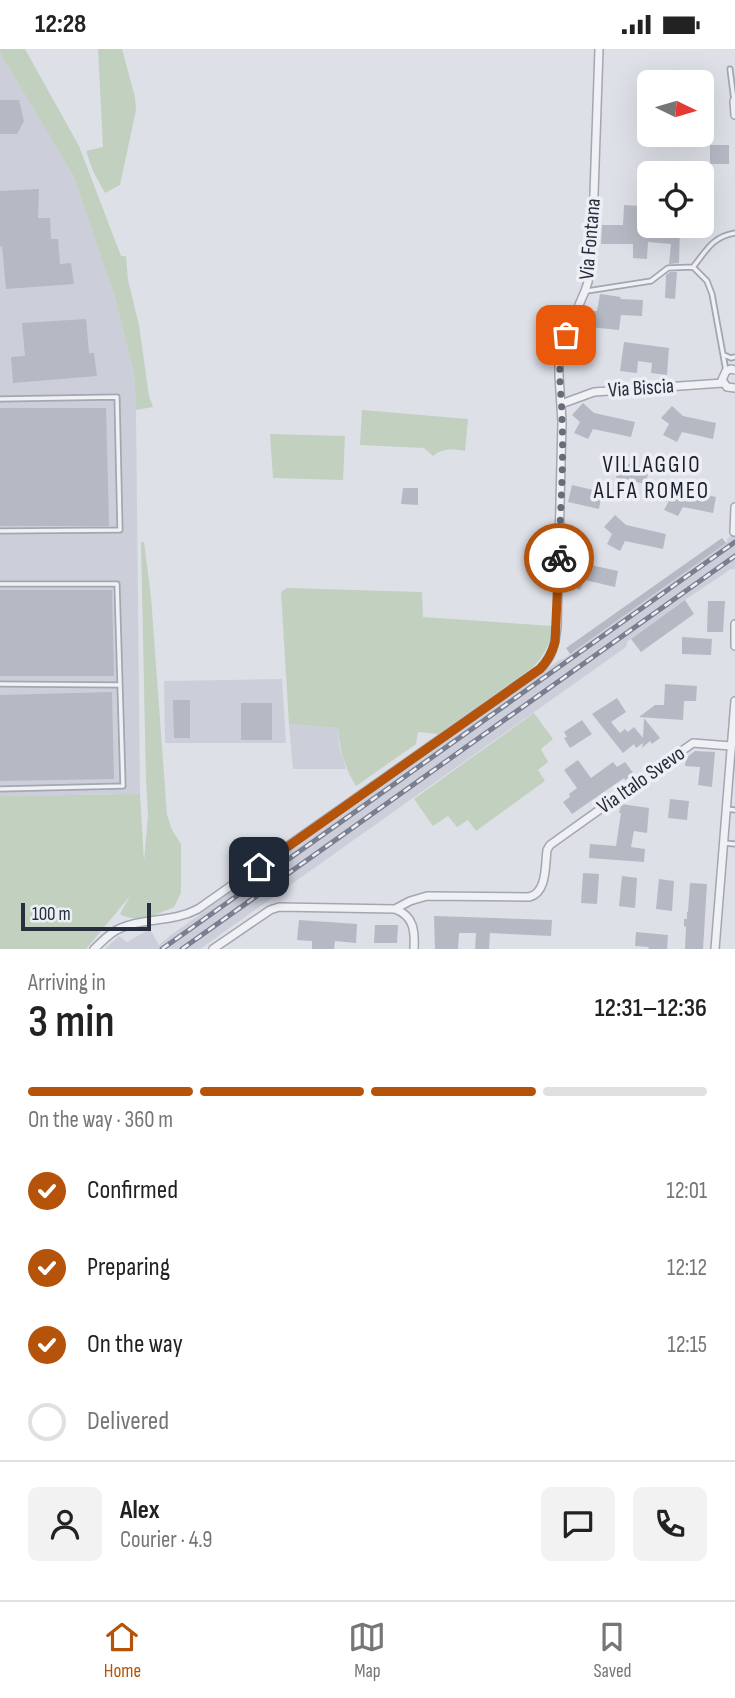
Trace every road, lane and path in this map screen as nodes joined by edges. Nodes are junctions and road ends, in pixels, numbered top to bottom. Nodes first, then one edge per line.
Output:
1 (599, 49) edge
2 (730, 69) dead end
3 (734, 101) edge
4 (735, 115) edge
5 (735, 233) edge
6 (693, 267) junction
7 (585, 291) junction
8 (724, 355) junction
9 (735, 357) edge
10 (735, 370) edge
11 (726, 371) junction
12 (723, 383) junction
13 (735, 388) edge
14 (0, 399) edge
15 (561, 404) junction
16 (735, 507) edge
17 (0, 531) edge
18 (734, 532) edge
19 (0, 584) edge
20 (735, 624) edge
21 (735, 646) edge
22 (0, 684) edge
23 (120, 685) junction
24 (735, 701) edge
25 (732, 746) junction
26 (0, 789) edge
27 (731, 810) edge
28 (724, 843) junction
29 (735, 844) edge
30 (419, 898) junction
31 (395, 909) junction
32 (410, 919) junction
33 (94, 949) edge
34 (213, 949) edge
35 (414, 949) edge
36 (715, 949) edge

1 - 7 street, Via Fontana
2 - 3 lane
3 - 4 street
5 - 6 lane
6 - 7 lane
6 - 8 lane
7 - 15 street, Via Fontana
8 - 9 lane
8 - 11 lane
10 - 11 street
11 - 12 street
12 - 13 street
12 - 15 street, Via Biscia
14 - 17 lane
15 - 33 street, Via Fontana
16 - 18 street
19 - 23 lane
20 - 21 street
22 - 23 lane
23 - 26 lane
24 - 25 street
25 - 27 street
25 - 30 street, Via Italo Svevo
27 - 28 street
28 - 29 lane
28 - 36 street
30 - 31 street
30 - 32 street
31 - 32 street
31 - 34 street
32 - 35 street

